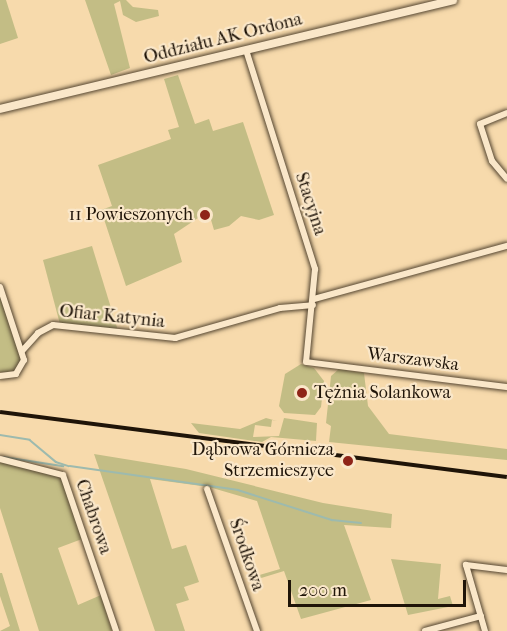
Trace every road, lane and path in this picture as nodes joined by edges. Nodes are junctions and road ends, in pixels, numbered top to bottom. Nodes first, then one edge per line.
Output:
1 (453, 0) edge
2 (246, 50) junction
3 (0, 109) edge
4 (507, 113) edge
5 (507, 179) edge
6 (507, 246) edge
7 (0, 287) edge
8 (314, 302) junction
9 (22, 351) junction
10 (316, 363) joint
11 (0, 376) edge
12 (507, 387) edge
13 (0, 459) edge
14 (207, 489) dead end
15 (507, 570) edge
16 (481, 616) junction
17 (116, 631) edge
18 (257, 631) edge
19 (425, 631) edge
20 (485, 631) edge

1 - 2 street, Oddziału AK Ordona
2 - 3 street, Oddziału AK Ordona
2 - 8 street, Stacyjna
4 - 5 street
6 - 8 street, Ofiar Katynia
7 - 9 street
8 - 9 street, Ofiar Katynia
8 - 10 street, Stacyjna
9 - 11 street, Ofiar Katynia
10 - 12 street, Warszawska
13 - 17 street, Chabrowa
14 - 18 street, Środkowa
15 - 16 street
16 - 19 street
16 - 20 street

